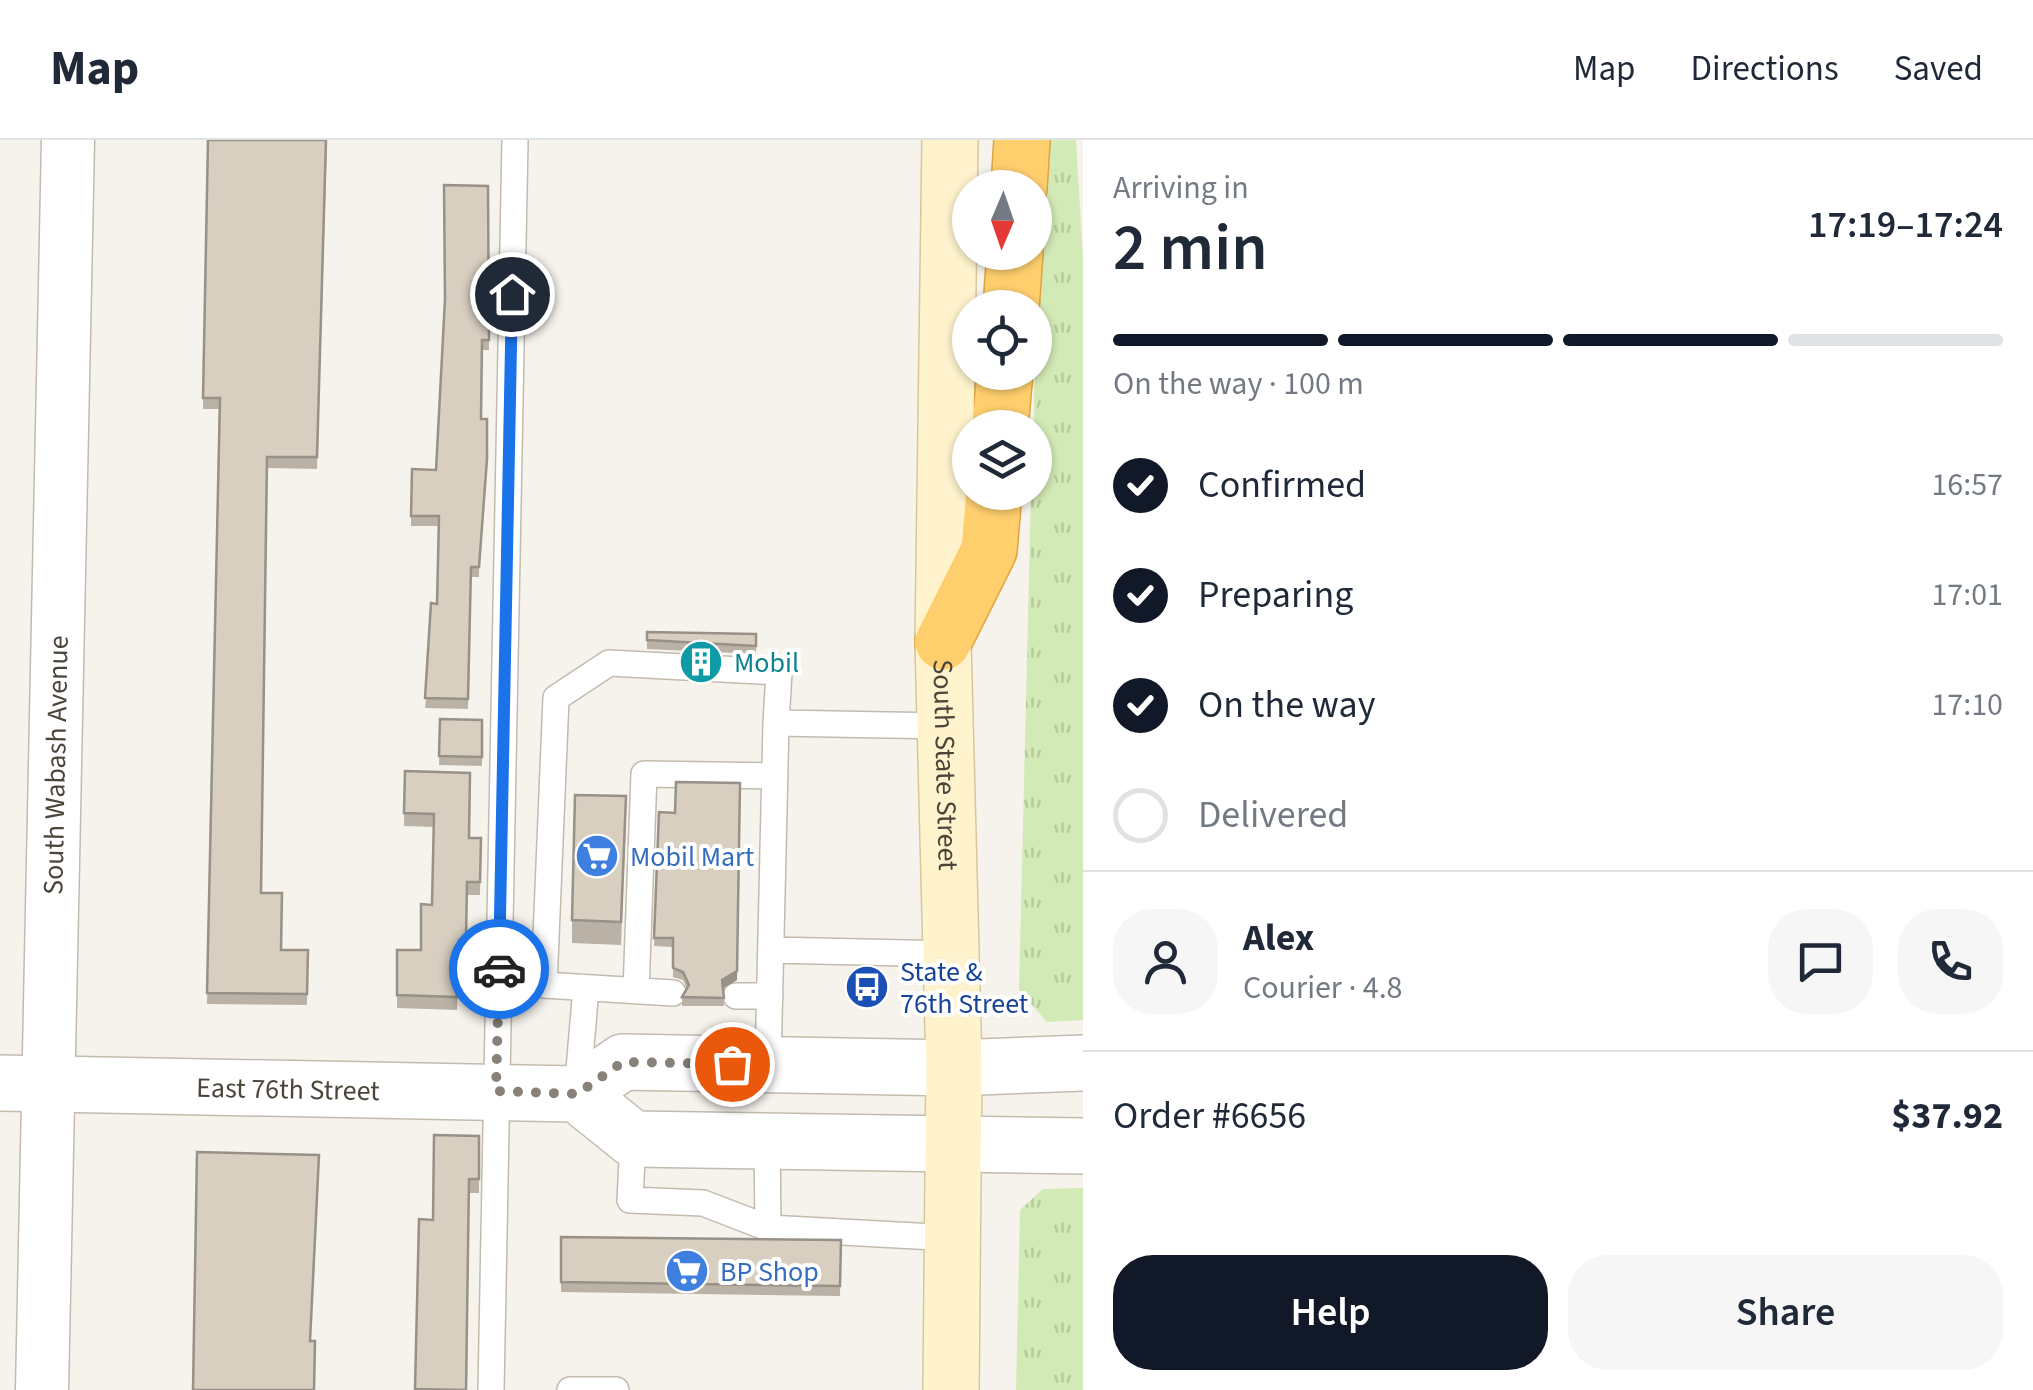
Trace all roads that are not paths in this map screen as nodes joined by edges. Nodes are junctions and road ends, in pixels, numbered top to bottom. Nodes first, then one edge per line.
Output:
1 (68, 140) edge
2 (516, 140) edge
3 (950, 140) edge
4 (1022, 140) edge
5 (1020, 170) edge
6 (992, 510) edge
7 (943, 642) junction
8 (776, 722) junction
9 (944, 726) junction
10 (775, 776) junction
11 (771, 950) junction
12 (953, 954) junction
13 (586, 988) junction
14 (636, 991) junction
15 (672, 993) dead end
16 (736, 996) dead end
17 (770, 996) junction
18 (1083, 1063) edge
19 (768, 1064) junction
20 (954, 1068) junction
21 (24, 1083) edge
22 (496, 1091) junction
23 (577, 1094) junction
24 (632, 1139) junction
25 (768, 1142) junction
26 (1083, 1146) edge
27 (954, 1147) junction
28 (768, 1228) junction
29 (953, 1238) junction
30 (42, 1390) edge
31 (490, 1390) edge
32 (570, 1390) edge
33 (616, 1390) edge
34 (951, 1390) edge

1 - 21 street, South Wabash Avenue
2 - 22 lane
3 - 7 main road, South State Street
4 - 5 highway
6 - 7 highway
7 - 9 main road, South State Street
8 - 9 lane
8 - 10 lane
8 - 13 lane
9 - 12 main road, South State Street
10 - 11 lane
10 - 14 lane
11 - 12 lane
11 - 17 lane
12 - 20 main road, South State Street
13 - 14 lane
13 - 23 lane
14 - 15 lane
16 - 17 lane
17 - 19 lane
18 - 20 street
19 - 20 street
19 - 23 street
20 - 27 main road, South State Street
21 - 22 street, East 76th Street
21 - 30 street, South Wabash Avenue
22 - 23 street, East 76th Street
22 - 31 lane
23 - 24 street
24 - 25 street
24 - 28 lane
25 - 27 street
25 - 28 lane
26 - 27 street
27 - 29 main road, South State Street
28 - 29 lane
29 - 34 main road, South State Street
32 - 33 lane

